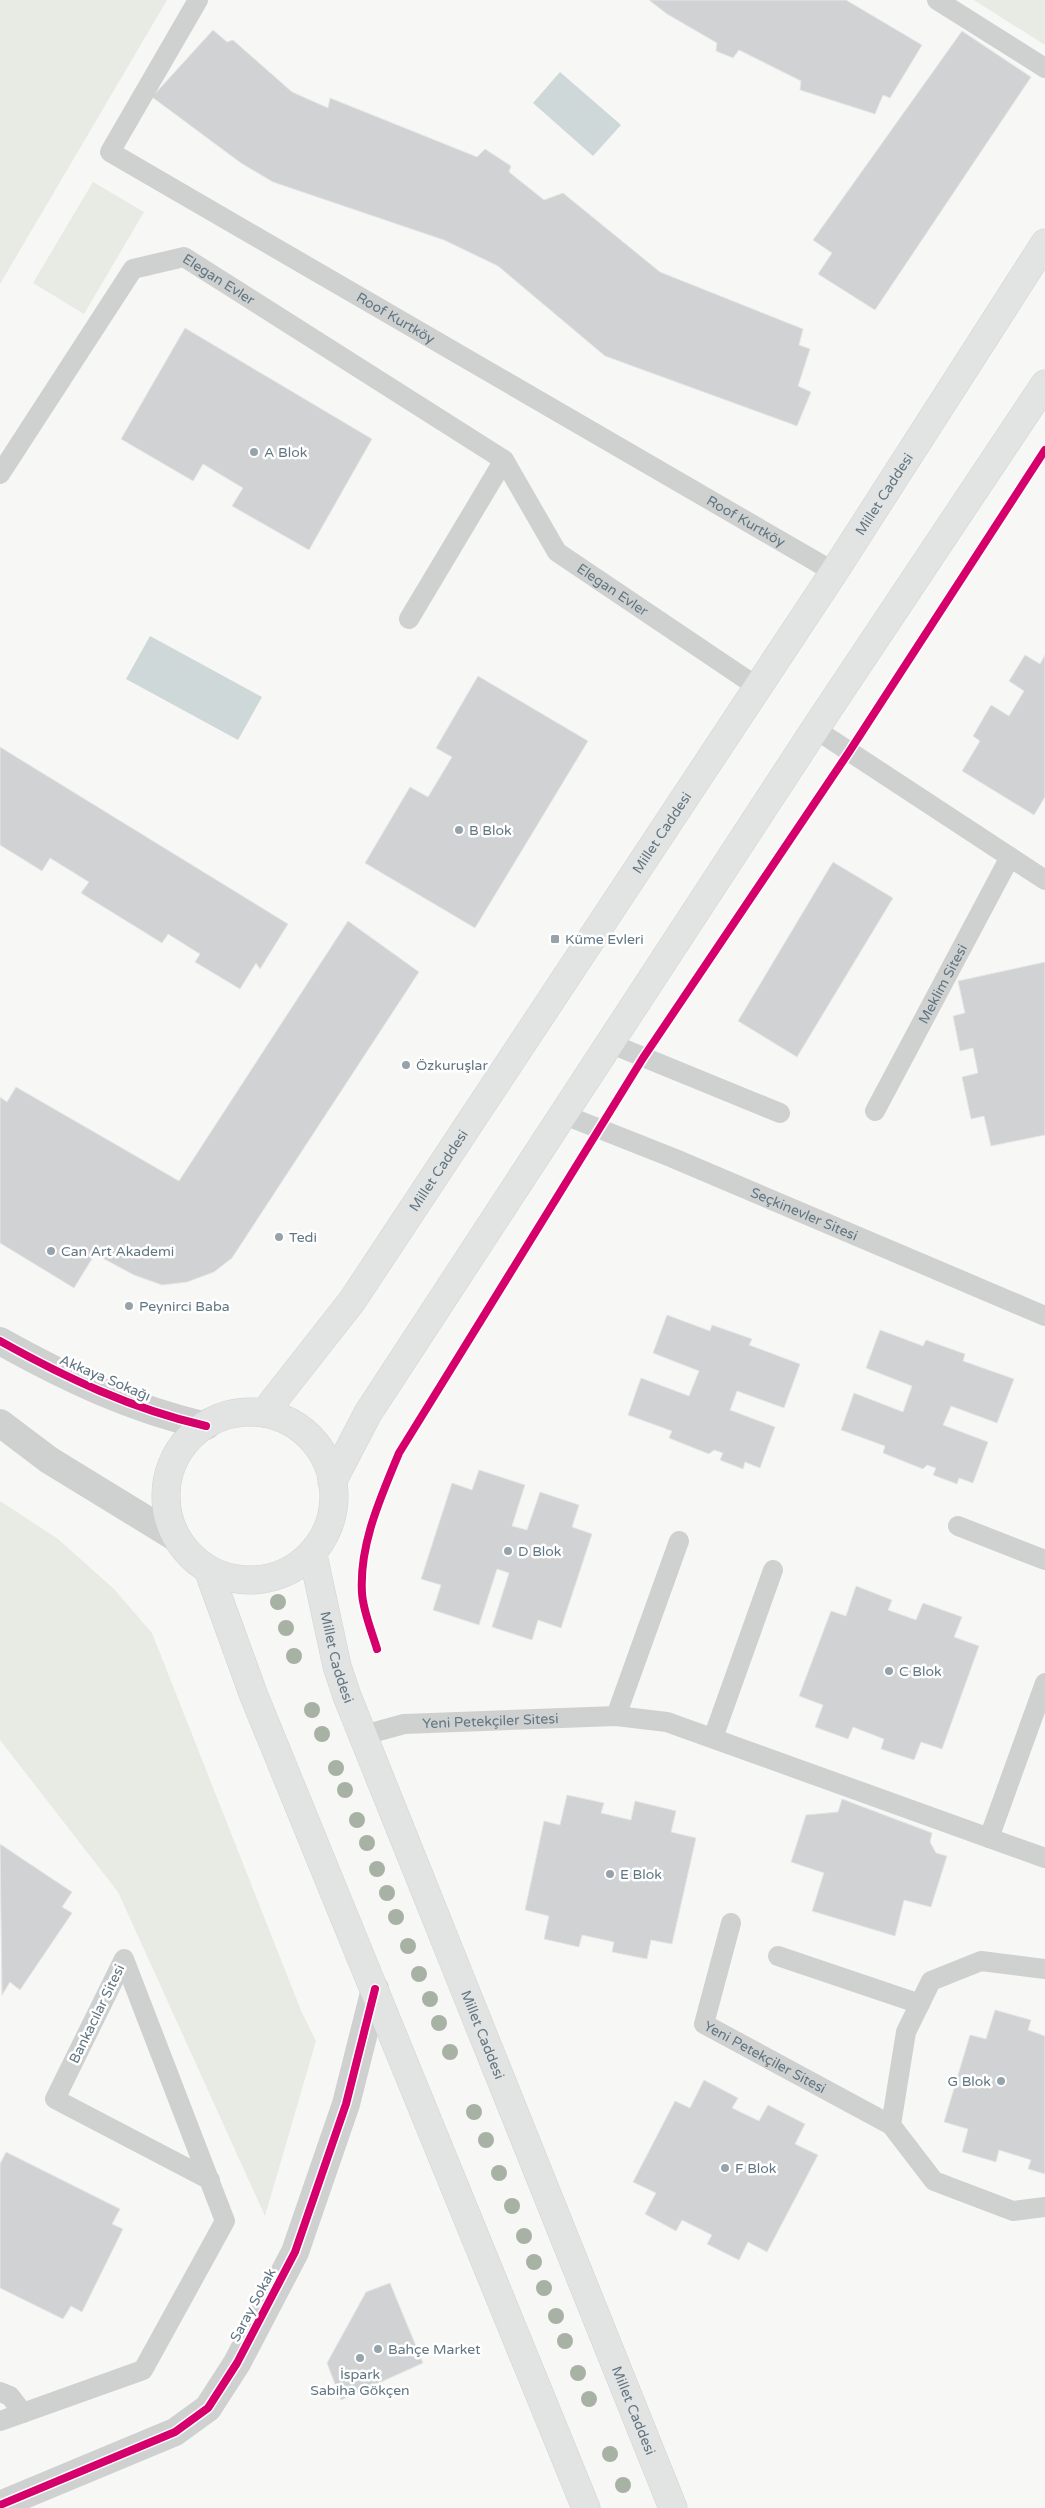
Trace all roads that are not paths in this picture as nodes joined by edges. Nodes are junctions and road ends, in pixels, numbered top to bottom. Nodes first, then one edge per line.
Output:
1 (198, 0) edge
2 (937, 0) edge
3 (1045, 68) edge
4 (1045, 244) edge
5 (1045, 384) edge
6 (504, 460) junction
7 (0, 474) edge
8 (834, 572) junction
9 (409, 619) dead end
10 (756, 686) junction
11 (814, 730) junction
12 (1010, 857) junction
13 (1045, 880) edge
14 (609, 1043) junction
15 (875, 1111) dead end
16 (780, 1113) dead end
17 (562, 1114) junction
18 (1045, 1316) edge
19 (0, 1340) edge
20 (264, 1413) junction
21 (0, 1423) edge
22 (206, 1426) junction
23 (332, 1482) junction
24 (958, 1526) dead end
25 (178, 1539) junction
26 (679, 1541) dead end
27 (313, 1555) junction
28 (1045, 1560) edge
29 (773, 1570) dead end
30 (209, 1572) junction
31 (1045, 1684) edge
32 (616, 1716) junction
33 (364, 1735) junction
34 (713, 1738) junction
35 (989, 1838) junction
36 (1045, 1858) edge
37 (731, 1923) dead end
38 (778, 1956) dead end
39 (1045, 1969) edge
40 (375, 1989) junction
41 (920, 2004) junction
42 (891, 2125) junction
43 (210, 2180) junction
44 (1045, 2207) edge
45 (0, 2392) edge
46 (23, 2413) junction
47 (0, 2421) edge
48 (0, 2504) edge
49 (586, 2508) edge
50 (673, 2508) edge

1 - 8 lane, Roof Kurtköy
2 - 3 lane
4 - 8 main road, Millet Caddesi
5 - 11 main road
6 - 7 lane, Elegan Evler
6 - 9 lane
6 - 10 lane, Elegan Evler
8 - 10 main road, Millet Caddesi
10 - 20 main road, Millet Caddesi
11 - 12 lane
11 - 14 main road
12 - 13 lane
12 - 15 lane, Meklim Sitesi
14 - 16 lane
14 - 17 main road
17 - 18 lane, Seçkinevler Sitesi
17 - 23 main road
19 - 22 street, Akkaya Sokağı
20 - 22 main road
20 - 23 main road
21 - 25 street
22 - 25 main road
23 - 27 main road
24 - 28 lane
25 - 30 main road
26 - 32 lane
27 - 30 main road
27 - 33 main road, Millet Caddesi
29 - 34 lane
30 - 40 main road
31 - 35 lane
32 - 33 lane, Yeni Petekçiler Sitesi
32 - 34 lane, Yeni Petekçiler Sitesi
33 - 50 main road, Millet Caddesi
34 - 35 lane, Yeni Petekçiler Sitesi
35 - 36 lane, Yeni Petekçiler Sitesi
37 - 42 lane, Yeni Petekçiler Sitesi
38 - 41 lane
39 - 41 lane
40 - 48 street, Saray Sokak
40 - 49 main road
41 - 42 lane
42 - 44 lane, Yeni Petekçiler Sitesi
43 - 43 lane, Bankacılar Sitesi
43 - 46 lane, Bankacılar Sitesi
45 - 46 lane
46 - 47 lane, Bankacılar Sitesi

